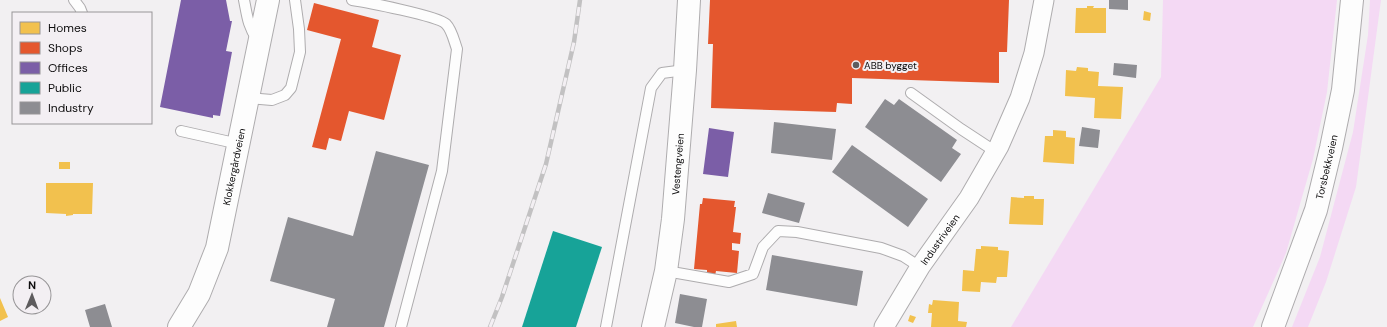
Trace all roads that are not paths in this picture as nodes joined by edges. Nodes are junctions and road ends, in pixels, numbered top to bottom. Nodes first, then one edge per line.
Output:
1 (74, 0) edge
2 (244, 0) edge
3 (268, 0) edge
4 (295, 0) edge
5 (352, 0) edge
6 (689, 0) edge
7 (1044, 0) edge
8 (1352, 0) edge
9 (82, 12) edge
10 (259, 42) junction
11 (685, 70) junction
12 (911, 93) dead end
13 (248, 98) junction
14 (181, 131) dead end
15 (239, 144) junction
16 (996, 152) junction
17 (920, 266) junction
18 (666, 271) junction
19 (179, 327) edge
20 (401, 327) edge
21 (606, 327) edge
22 (653, 327) edge
23 (884, 327) edge
24 (1273, 327) edge

1 - 9 lane
2 - 10 lane
3 - 10 street, Klokkergårdveien
4 - 13 lane
5 - 20 lane
6 - 11 street, Vestengveien
7 - 16 street, Industriveien
8 - 24 street, Torsbekkveien
10 - 13 street, Klokkergårdveien
11 - 18 street, Vestengveien
11 - 21 lane
12 - 16 lane
13 - 15 street, Klokkergårdveien
14 - 15 lane
15 - 19 street, Klokkergårdveien
16 - 17 street, Industriveien
17 - 18 lane
17 - 23 street, Industriveien
18 - 22 street, Vestengveien

